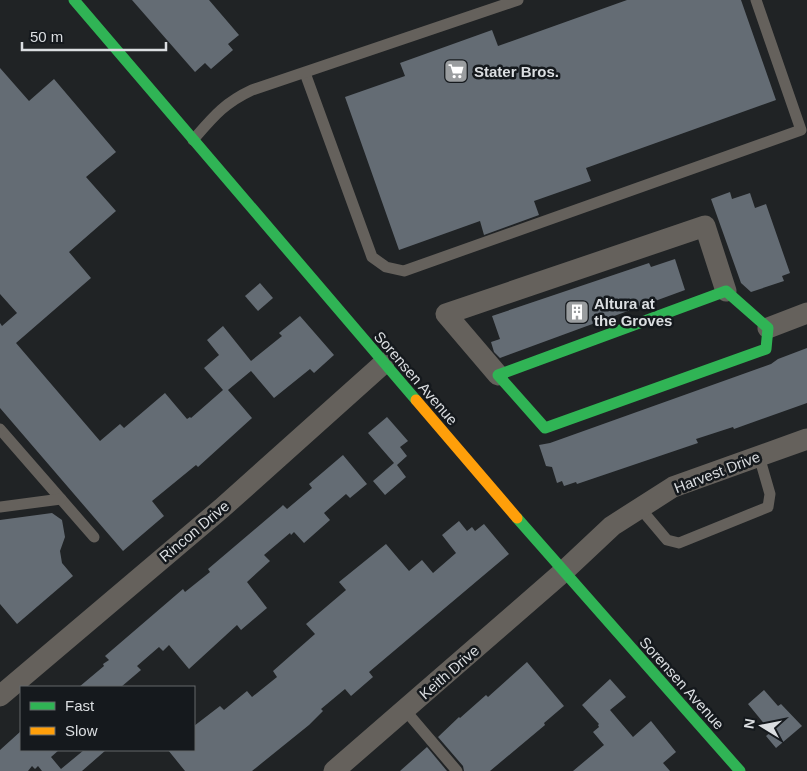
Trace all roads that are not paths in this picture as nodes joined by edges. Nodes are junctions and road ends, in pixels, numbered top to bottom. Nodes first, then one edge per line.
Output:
1 (74, 0) edge
2 (518, 0) edge
3 (756, 0) edge
4 (305, 73) junction
5 (194, 140) junction
6 (726, 292) junction
7 (807, 313) edge
8 (768, 328) junction
9 (384, 363) junction
10 (498, 376) junction
11 (0, 429) edge
12 (807, 439) edge
13 (758, 456) junction
14 (61, 499) junction
15 (0, 507) edge
16 (640, 508) junction
17 (94, 537) dead end
18 (563, 572) junction
19 (0, 696) edge
20 (405, 710) junction
21 (334, 771) edge
22 (457, 771) edge
23 (740, 771) edge

1 - 5 street, Sorensen Avenue
2 - 4 lane
3 - 4 lane
4 - 5 lane
5 - 9 street, Sorensen Avenue
6 - 8 street
6 - 10 street
6 - 10 street
7 - 8 street
8 - 10 street
9 - 18 street, Sorensen Avenue
9 - 19 street, Rincon Drive
11 - 14 lane
12 - 13 street, Harvest Drive
13 - 16 street, Harvest Drive
13 - 16 lane
14 - 15 lane
14 - 17 lane
16 - 18 street, Harvest Drive
18 - 20 street, Keith Drive
18 - 23 street, Sorensen Avenue
20 - 21 street, Keith Drive
20 - 22 lane

